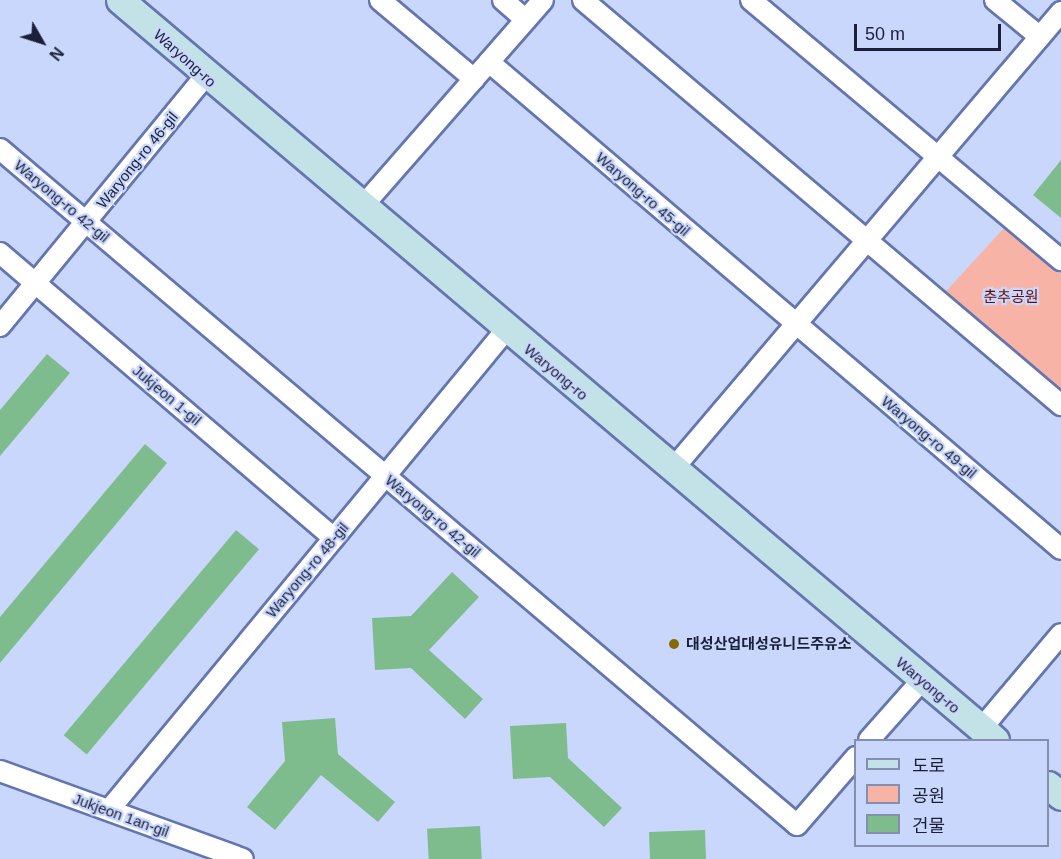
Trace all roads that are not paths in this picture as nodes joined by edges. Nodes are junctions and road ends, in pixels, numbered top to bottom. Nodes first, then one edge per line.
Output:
1 (120, 0) edge
2 (380, 0) edge
3 (503, 0) edge
4 (543, 0) edge
5 (583, 0) edge
6 (751, 0) edge
7 (995, 0) edge
8 (1061, 12) edge
9 (526, 20) junction
10 (1040, 37) junction
11 (489, 62) junction
12 (205, 76) junction
13 (474, 79) junction
14 (0, 149) edge
15 (939, 157) junction
16 (361, 208) junction
17 (86, 222) junction
18 (867, 242) junction
19 (0, 253) edge
20 (1061, 260) edge
21 (36, 284) junction
22 (797, 325) junction
23 (0, 326) edge
24 (506, 330) junction
25 (1061, 405) edge
26 (672, 470) junction
27 (385, 476) junction
28 (334, 538) junction
29 (1061, 549) edge
30 (1061, 634) edge
31 (922, 680) junction
32 (988, 735) edge
33 (871, 739) edge
34 (854, 758) edge
35 (0, 771) edge
36 (1049, 787) edge
37 (1061, 796) edge
38 (108, 810) junction
39 (243, 859) edge

1 - 12 main road, Waryong-ro
2 - 13 street
3 - 9 street
4 - 9 street
5 - 18 street
6 - 15 street
7 - 10 street
8 - 10 street
9 - 11 street
10 - 15 street
11 - 13 street
11 - 22 street, Waryong-ro 45-gil
12 - 16 main road, Waryong-ro
12 - 17 street, Waryong-ro 46-gil
13 - 16 street
14 - 17 street, Waryong-ro 42-gil
15 - 18 street
15 - 20 street
16 - 24 main road, Waryong-ro
17 - 21 street, Waryong-ro 46-gil
17 - 27 street, Waryong-ro 42-gil
18 - 22 street
18 - 25 street
19 - 21 street, Jukjeon 1-gil
21 - 23 street, Waryong-ro 46-gil
21 - 28 street, Jukjeon 1-gil
22 - 26 street
22 - 29 street, Waryong-ro 49-gil
24 - 26 main road, Waryong-ro
24 - 27 street, Waryong-ro 48-gil
26 - 31 main road, Waryong-ro
27 - 28 street, Waryong-ro 48-gil
27 - 34 street, Waryong-ro 42-gil
28 - 38 street, Waryong-ro 48-gil
30 - 32 street
31 - 32 main road, Waryong-ro
31 - 33 street
35 - 38 street, Jukjeon 1an-gil
36 - 37 main road
38 - 39 street, Jukjeon 1an-gil

